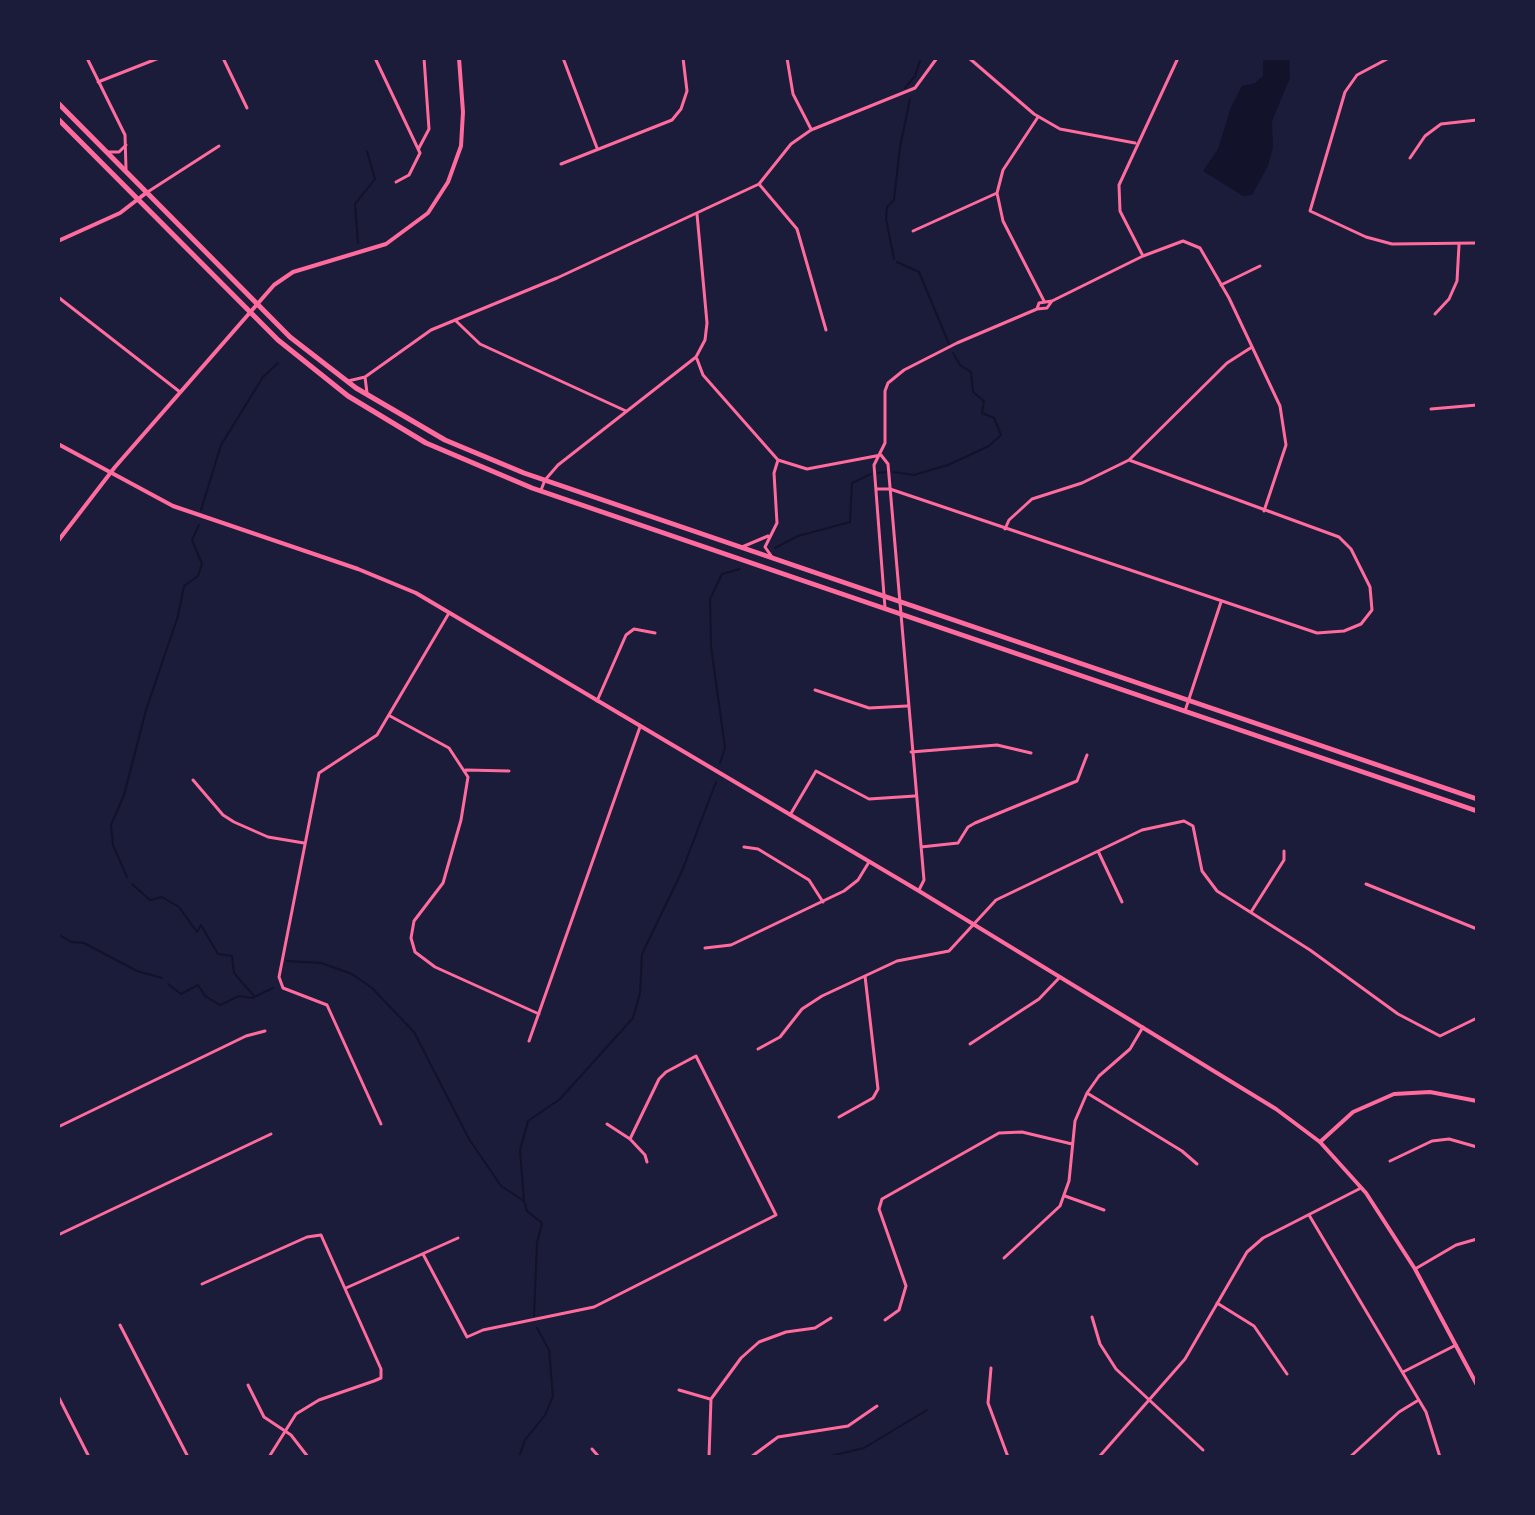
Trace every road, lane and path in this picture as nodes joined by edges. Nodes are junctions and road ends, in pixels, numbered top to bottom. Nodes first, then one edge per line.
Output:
1 (87, 58) edge
2 (159, 58) edge
3 (223, 58) edge
4 (375, 58) edge
5 (424, 58) edge
6 (459, 58) edge
7 (563, 58) edge
8 (683, 58) edge
9 (787, 58) edge
10 (937, 58) edge
11 (969, 58) edge
12 (1178, 58) edge
13 (1389, 58) edge
14 (98, 82) junction
15 (58, 103) edge
16 (247, 108) dead end
17 (1038, 117) junction
18 (58, 119) edge
19 (1477, 120) edge
20 (811, 130) junction
21 (1136, 144) junction
22 (126, 145) junction
23 (219, 146) dead end
24 (419, 148) junction
25 (597, 148) junction
26 (106, 152) junction
27 (1410, 158) dead end
28 (561, 164) dead end
29 (126, 173) junction
30 (396, 182) dead end
31 (759, 184) junction
32 (146, 193) junction
33 (997, 193) junction
34 (138, 200) junction
35 (697, 214) junction
36 (913, 231) dead end
37 (58, 241) edge
38 (1459, 243) junction
39 (1477, 243) edge
40 (1143, 256) junction
41 (1260, 266) dead end
42 (1221, 285) junction
43 (58, 297) edge
44 (1044, 301) junction
45 (1052, 301) junction
46 (255, 304) junction
47 (1037, 309) junction
48 (248, 311) junction
49 (1435, 314) dead end
50 (455, 320) junction
51 (826, 330) dead end
52 (1252, 347) junction
53 (696, 357) junction
54 (365, 377) junction
55 (346, 381) junction
56 (180, 392) junction
57 (369, 397) junction
58 (1477, 405) edge
59 (1431, 409) dead end
60 (626, 411) junction
61 (58, 444) edge
62 (881, 455) junction
63 (778, 460) junction
64 (1129, 460) junction
65 (110, 474) junction
66 (545, 480) junction
67 (877, 489) junction
68 (890, 489) junction
69 (541, 491) junction
70 (1264, 511) junction
71 (1005, 529) junction
72 (768, 536) junction
73 (58, 541) edge
74 (736, 546) junction
75 (777, 561) junction
76 (885, 597) junction
77 (899, 602) junction
78 (1221, 602) junction
79 (885, 608) junction
80 (449, 613) junction
81 (901, 614) junction
82 (655, 633) dead end
83 (815, 690) dead end
84 (597, 701) junction
85 (1189, 701) junction
86 (907, 706) junction
87 (1185, 711) junction
88 (390, 716) junction
89 (640, 727) junction
90 (911, 752) junction
91 (1031, 753) dead end
92 (1087, 755) dead end
93 (466, 770) junction
94 (509, 771) dead end
95 (193, 780) dead end
96 (915, 796) junction
97 (1477, 799) edge
98 (1477, 811) edge
99 (790, 815) junction
100 (304, 843) junction
101 (744, 847) dead end
102 (921, 847) junction
103 (1098, 851) junction
104 (1284, 851) dead end
105 (869, 862) junction
106 (1366, 884) dead end
107 (919, 891) junction
108 (823, 902) junction
109 (1122, 902) dead end
110 (1251, 912) junction
111 (974, 925) junction
112 (1477, 929) edge
113 (705, 948) dead end
114 (865, 976) junction
115 (1060, 977) junction
116 (539, 1014) junction
117 (1477, 1018) edge
118 (1143, 1027) junction
119 (265, 1031) dead end
120 (529, 1041) dead end
121 (970, 1044) dead end
122 (758, 1049) dead end
123 (1087, 1093) junction
124 (1477, 1101) edge
125 (839, 1117) dead end
126 (381, 1124) dead end
127 (607, 1124) dead end
128 (58, 1127) edge
129 (271, 1134) dead end
130 (630, 1139) junction
131 (1320, 1142) junction
132 (1072, 1144) junction
133 (1477, 1147) edge
134 (1390, 1161) dead end
135 (647, 1162) dead end
136 (1197, 1164) dead end
137 (1361, 1188) junction
138 (1065, 1196) junction
139 (1104, 1210) dead end
140 (1309, 1215) junction
141 (58, 1235) edge
142 (458, 1238) dead end
143 (1477, 1239) edge
144 (423, 1254) junction
145 (1004, 1258) dead end
146 (1415, 1269) junction
147 (202, 1284) dead end
148 (346, 1288) junction
149 (1217, 1303) junction
150 (1092, 1317) dead end
151 (831, 1318) dead end
152 (885, 1320) dead end
153 (120, 1325) dead end
154 (1456, 1345) junction
155 (991, 1368) dead end
156 (1403, 1372) junction
157 (1287, 1374) dead end
158 (248, 1385) dead end
159 (1477, 1385) edge
160 (679, 1390) dead end
161 (58, 1396) edge
162 (711, 1399) junction
163 (1150, 1400) junction
164 (1419, 1400) junction
165 (877, 1406) dead end
166 (284, 1431) junction
167 (592, 1449) dead end
168 (1203, 1450) dead end
169 (89, 1457) edge
170 (188, 1457) edge
171 (269, 1457) edge
172 (308, 1457) edge
173 (599, 1457) edge
174 (709, 1457) edge
175 (751, 1457) edge
176 (1008, 1457) edge
177 (1099, 1457) edge
178 (1350, 1457) edge
179 (1440, 1457) edge

1 - 14 street
2 - 14 street
3 - 16 street
4 - 24 street
5 - 24 street
6 - 46 main road
7 - 25 street
8 - 25 street
9 - 20 street
10 - 20 street
11 - 17 street
12 - 21 street
13 - 38 street
14 - 22 street
15 - 26 highway
17 - 21 street
17 - 33 street
18 - 34 highway
19 - 27 street
20 - 31 street
21 - 40 street
22 - 26 street
22 - 29 street
23 - 32 street
24 - 30 street
25 - 28 street
26 - 29 highway
29 - 32 highway
31 - 35 street
31 - 51 street
32 - 34 main road
32 - 46 highway
33 - 36 street
33 - 44 street
34 - 37 main road
34 - 48 highway
35 - 50 street
35 - 53 street
38 - 39 street
38 - 49 street
40 - 42 street
40 - 45 street
41 - 42 street
42 - 52 street
43 - 56 street
44 - 45 street
44 - 47 street
45 - 47 street
46 - 48 main road
46 - 55 highway
47 - 62 street
48 - 56 main road
48 - 69 highway
50 - 54 street
50 - 60 street
52 - 64 street
52 - 70 street
53 - 60 street
53 - 63 street
54 - 55 street
54 - 57 street
55 - 57 highway
56 - 65 main road
57 - 66 highway
58 - 59 street
60 - 66 street
61 - 65 main road
62 - 63 street
62 - 67 street
62 - 68 street
63 - 72 street
64 - 70 street
64 - 71 street
65 - 73 main road
65 - 80 main road
66 - 69 street
66 - 74 highway
67 - 68 street
67 - 76 street
68 - 71 street
68 - 77 street
69 - 79 highway
70 - 78 street
71 - 78 street
72 - 74 street
72 - 75 street
74 - 75 highway
75 - 76 highway
76 - 77 highway
76 - 79 street
77 - 81 street
77 - 85 highway
78 - 85 street
79 - 81 highway
80 - 84 main road
80 - 88 street
81 - 86 street
81 - 87 highway
82 - 84 street
83 - 86 street
84 - 89 main road
85 - 87 street
85 - 97 highway
86 - 90 street
87 - 98 highway
88 - 93 street
88 - 100 street
89 - 99 main road
89 - 116 street
90 - 91 street
90 - 96 street
92 - 102 street
93 - 94 street
93 - 116 street
95 - 100 street
96 - 99 street
96 - 102 street
99 - 105 main road
100 - 126 street
101 - 108 street
102 - 107 street
103 - 109 street
103 - 110 street
103 - 111 street
104 - 110 street
105 - 107 main road
105 - 108 street
106 - 112 street
107 - 111 main road
108 - 113 street
110 - 117 street
111 - 114 street
111 - 115 main road
114 - 122 street
114 - 125 street
115 - 118 main road
115 - 121 street
116 - 120 street
118 - 123 street
118 - 131 main road
119 - 128 street
123 - 132 street
123 - 136 street
124 - 131 main road
127 - 130 street
129 - 141 street
130 - 135 street
130 - 144 street
131 - 137 main road
132 - 138 street
132 - 152 street
133 - 134 street
137 - 140 street
137 - 146 main road
138 - 139 street
138 - 145 street
140 - 149 street
140 - 156 street
142 - 144 street
143 - 146 street
144 - 148 street
146 - 154 main road
147 - 148 street
148 - 166 street
149 - 157 street
149 - 163 street
150 - 163 street
151 - 162 street
153 - 170 street
154 - 156 street
154 - 159 main road
155 - 176 street
156 - 164 street
158 - 166 street
160 - 162 street
161 - 169 street
162 - 174 street
163 - 168 street
163 - 177 street
164 - 178 street
164 - 179 street
165 - 175 street
166 - 171 street
166 - 172 street
167 - 173 street

